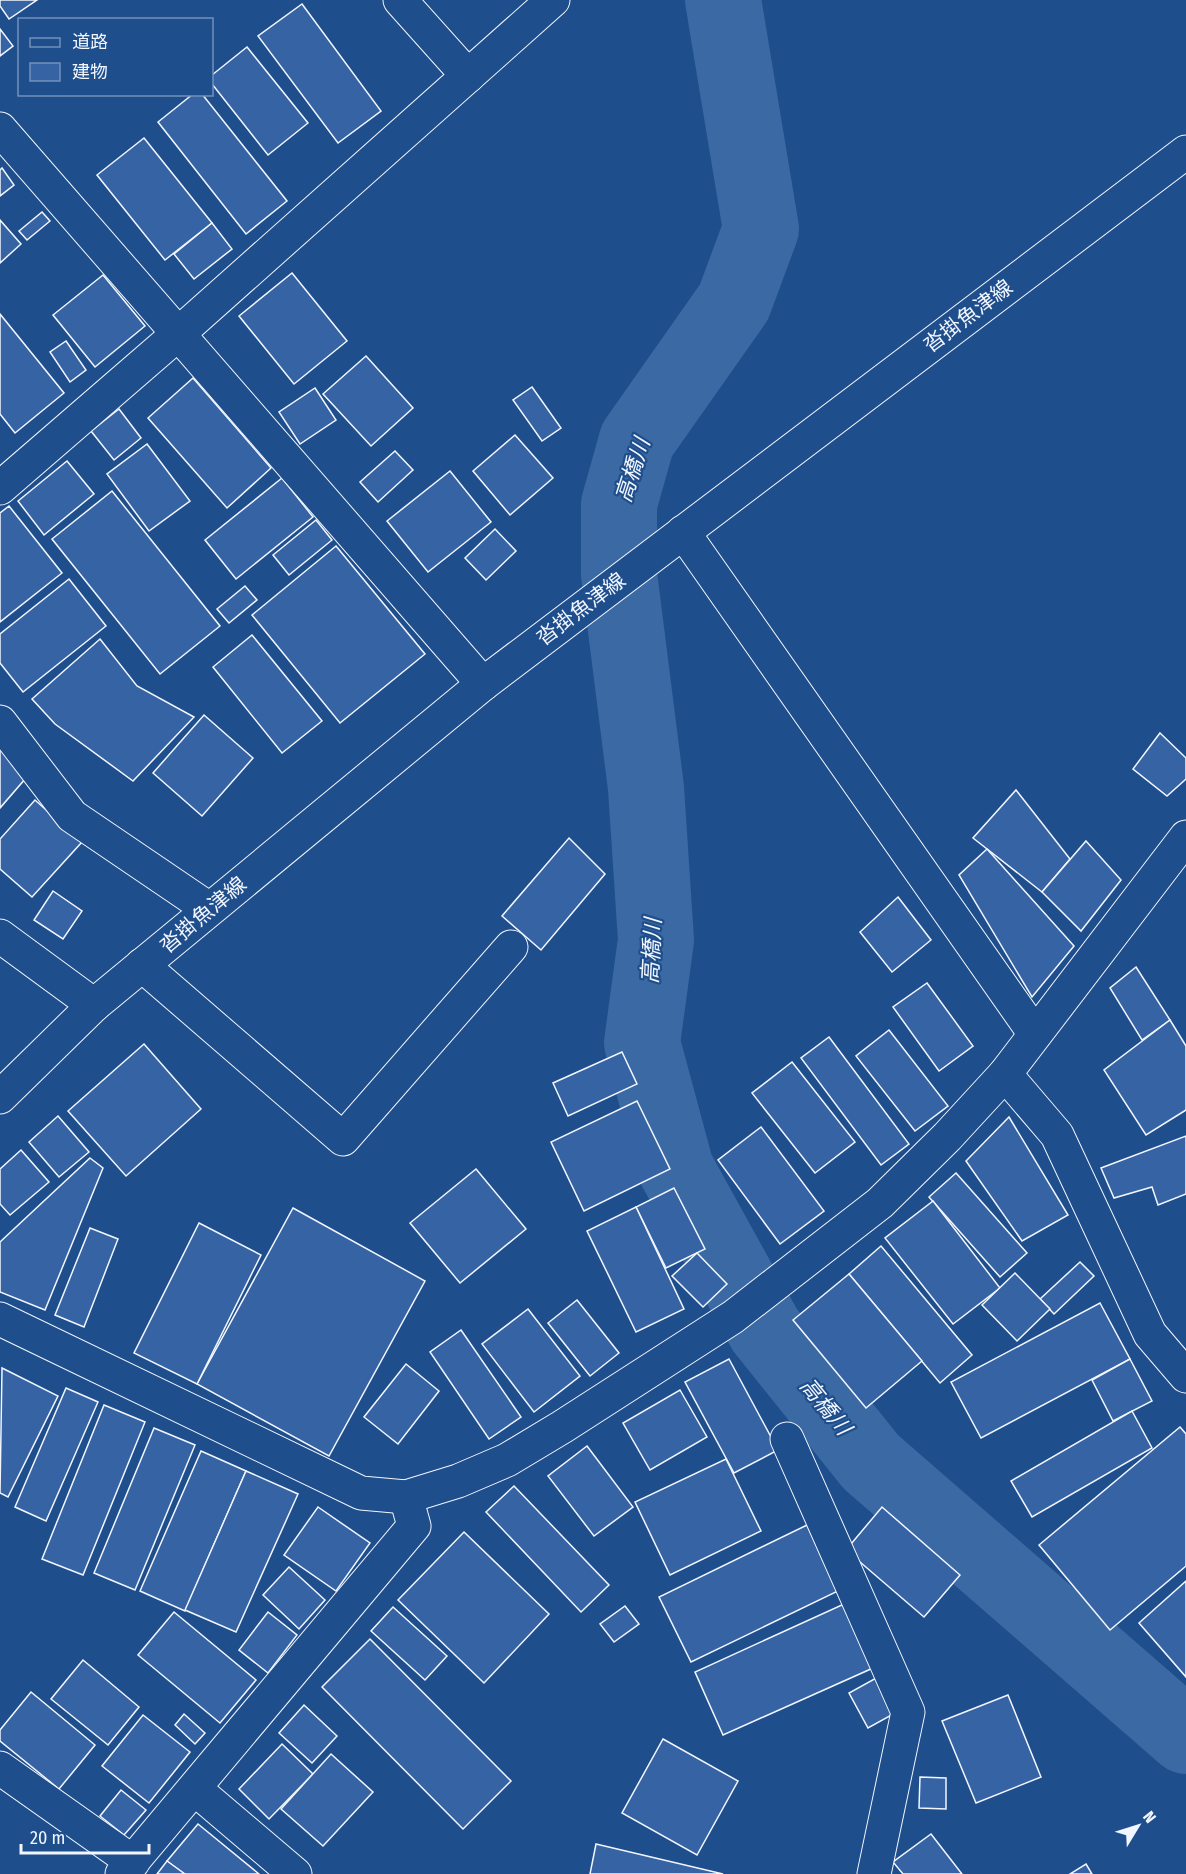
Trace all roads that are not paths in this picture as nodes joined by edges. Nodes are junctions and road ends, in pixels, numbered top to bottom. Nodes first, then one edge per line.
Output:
1 (400, 0) edge
2 (553, 0) edge
3 (468, 76) junction
4 (0, 129) edge
5 (1186, 152) edge
6 (178, 334) junction
7 (0, 488) edge
8 (683, 532) junction
9 (483, 684) junction
10 (0, 722) edge
11 (1186, 837) edge
12 (209, 909) junction
13 (0, 936) edge
14 (511, 947) dead end
15 (142, 966) junction
16 (94, 1005) junction
17 (1035, 1034) junction
18 (1005, 1074) junction
19 (0, 1097) edge
20 (0, 1319) edge
21 (1186, 1376) edge
22 (787, 1439) dead end
23 (406, 1497) junction
24 (0, 1768) edge
25 (195, 1789) junction
26 (127, 1868) edge
27 (295, 1874) edge
28 (874, 1874) edge

1 - 3 street
2 - 3 street
3 - 6 street
4 - 6 street
5 - 8 street, 沓掛魚津線
6 - 7 street
6 - 9 street
8 - 9 street, 沓掛魚津線
8 - 17 street
9 - 12 street, 沓掛魚津線
10 - 12 street
11 - 17 street
12 - 15 street, 沓掛魚津線
13 - 16 street
14 - 15 street
15 - 16 street, 沓掛魚津線
16 - 19 street, 沓掛魚津線
17 - 18 street
18 - 21 street
18 - 23 street
20 - 23 street
22 - 28 street
23 - 25 street
24 - 26 street
25 - 26 street
25 - 27 street

